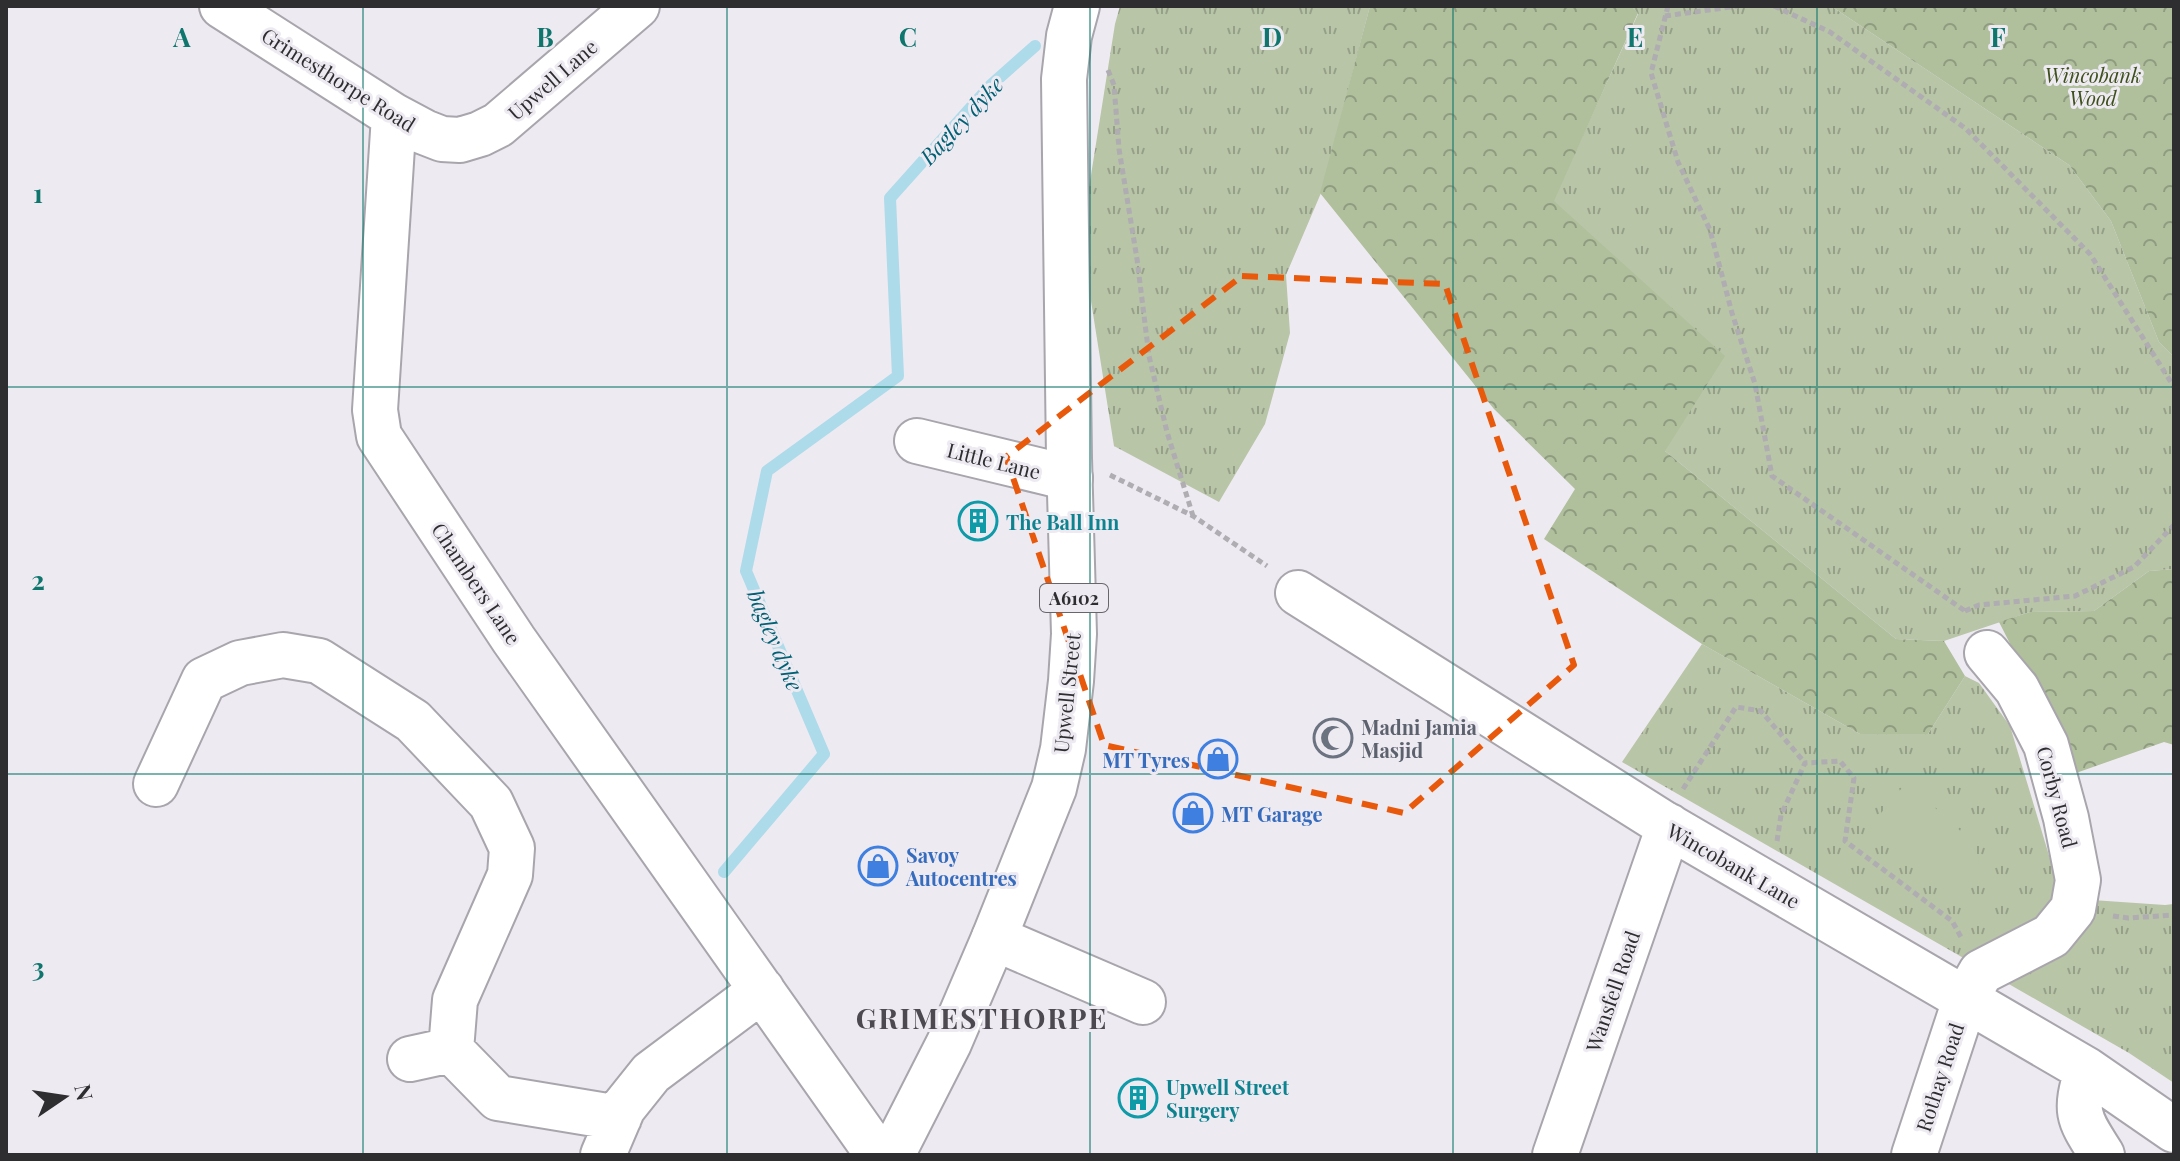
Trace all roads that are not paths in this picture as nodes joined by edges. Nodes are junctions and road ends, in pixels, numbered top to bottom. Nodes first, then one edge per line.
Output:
1 (222, 6) edge
2 (637, 6) edge
3 (1073, 21) edge
4 (394, 116) junction
5 (460, 140) joint
6 (917, 441) dead end
7 (1069, 468) junction
8 (1298, 593) road end
9 (1987, 653) dead end
10 (156, 784) dead end
11 (1669, 826) junction
12 (994, 938) junction
13 (1973, 986) junction
14 (762, 990) junction
15 (1143, 1002) dead end
16 (2087, 1070) junction
17 (2174, 1130) edge
18 (611, 1137) edge
19 (878, 1155) edge
20 (892, 1155) edge
21 (1555, 1155) edge
22 (1914, 1155) edge
23 (2102, 1155) edge

1 - 4 street, Grimesthorpe Road
2 - 5 street, Upwell Lane
3 - 7 street, Upwell Street / A6102
4 - 5 street, Grimesthorpe Road
4 - 14 street, Chambers Lane
6 - 7 street, Little Lane
7 - 12 street, Upwell Street / A6102
8 - 11 street, Wincobank Lane
9 - 13 street, Corby Road
10 - 18 street
11 - 13 street, Wincobank Lane
11 - 21 street, Wansfell Road
12 - 15 street
12 - 20 street, Upwell Street / A6102
13 - 16 street, Wincobank Lane
13 - 22 street, Rothay Road
14 - 18 street
14 - 19 street, Chambers Lane
16 - 17 street, Wincobank Lane
16 - 23 street

